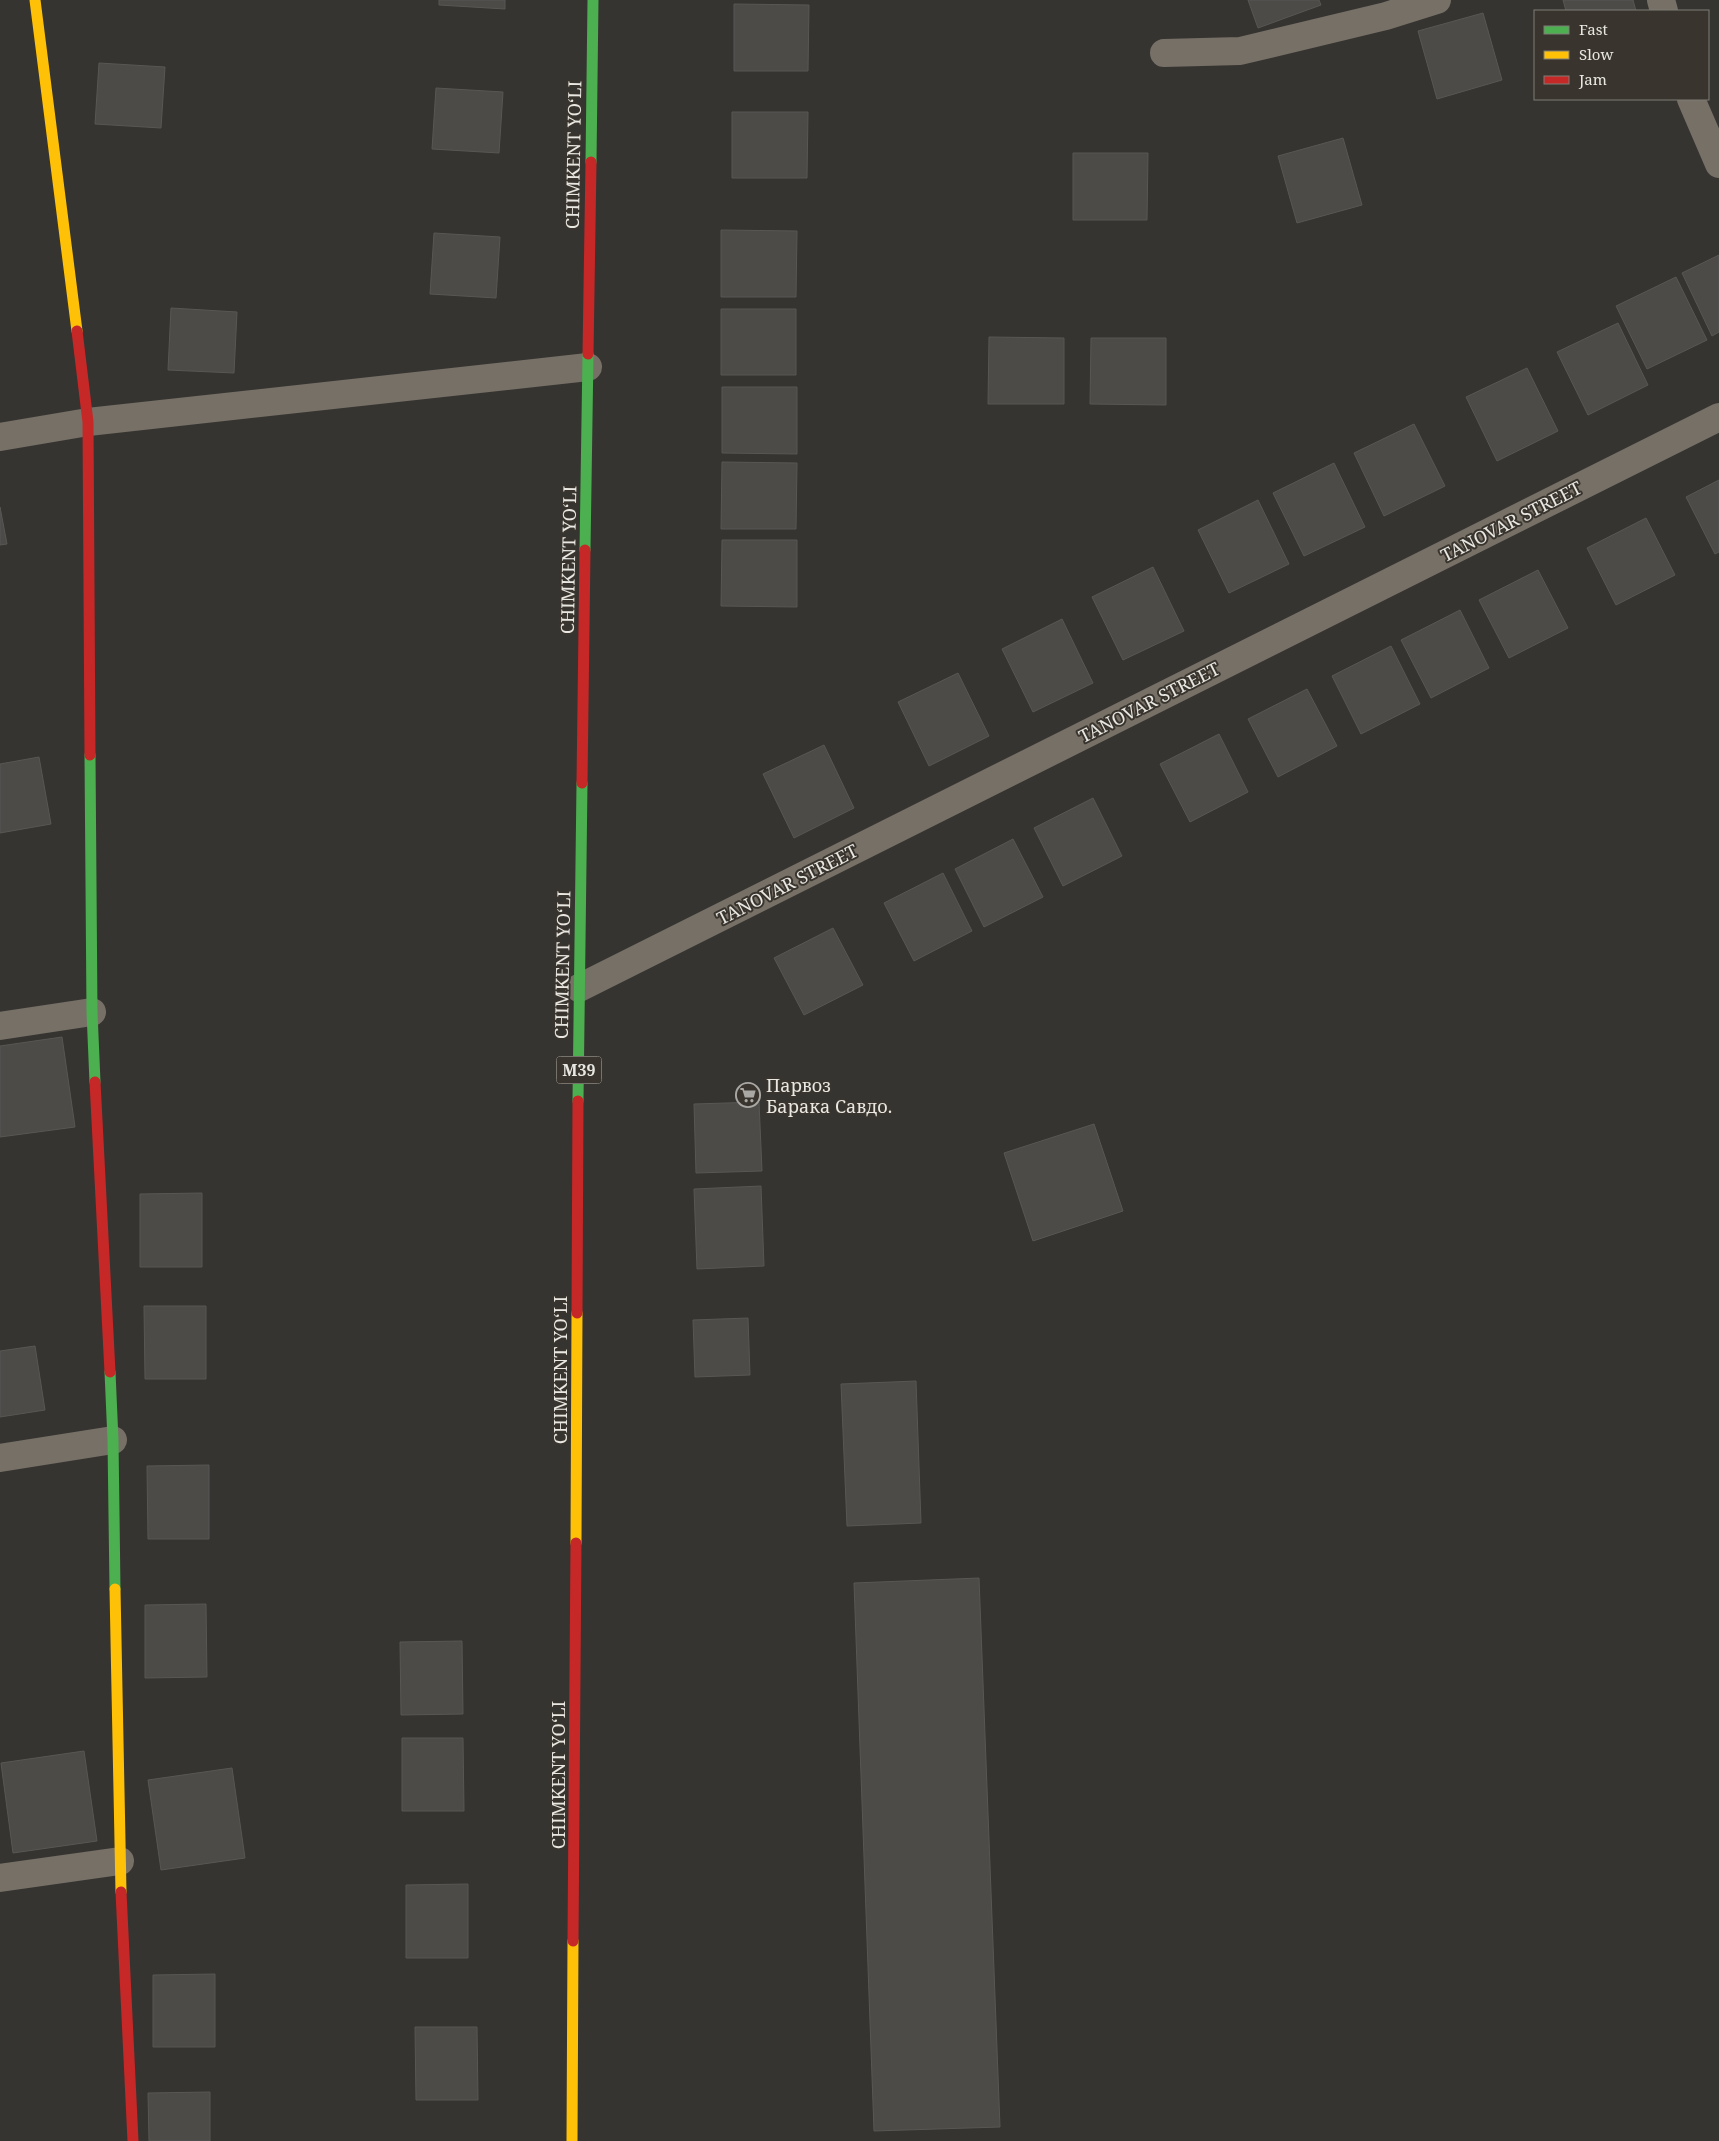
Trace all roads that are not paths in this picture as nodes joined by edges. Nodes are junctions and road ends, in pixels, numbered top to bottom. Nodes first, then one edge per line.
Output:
1 (35, 0) edge
2 (593, 0) edge
3 (1437, 0) edge
4 (1164, 53) dead end
5 (1691, 100) edge
6 (1719, 164) edge
7 (588, 367) junction
8 (1719, 417) edge
9 (88, 422) junction
10 (0, 437) edge
11 (579, 988) junction
12 (92, 1012) junction
13 (0, 1026) edge
14 (113, 1440) junction
15 (0, 1458) edge
16 (120, 1860) junction
17 (0, 1878) edge
18 (132, 2141) edge
19 (572, 2141) edge

1 - 9 main road
2 - 7 main road, CHIMKENT YO‘LI / M39
3 - 4 street
5 - 6 street
7 - 9 street
7 - 11 main road, CHIMKENT YO‘LI / M39
8 - 11 street, TANOVAR STREET
9 - 10 street
9 - 12 main road
11 - 19 main road, CHIMKENT YO‘LI / M39
12 - 13 street
12 - 14 main road
14 - 15 street
14 - 16 main road
16 - 17 street
16 - 18 main road

